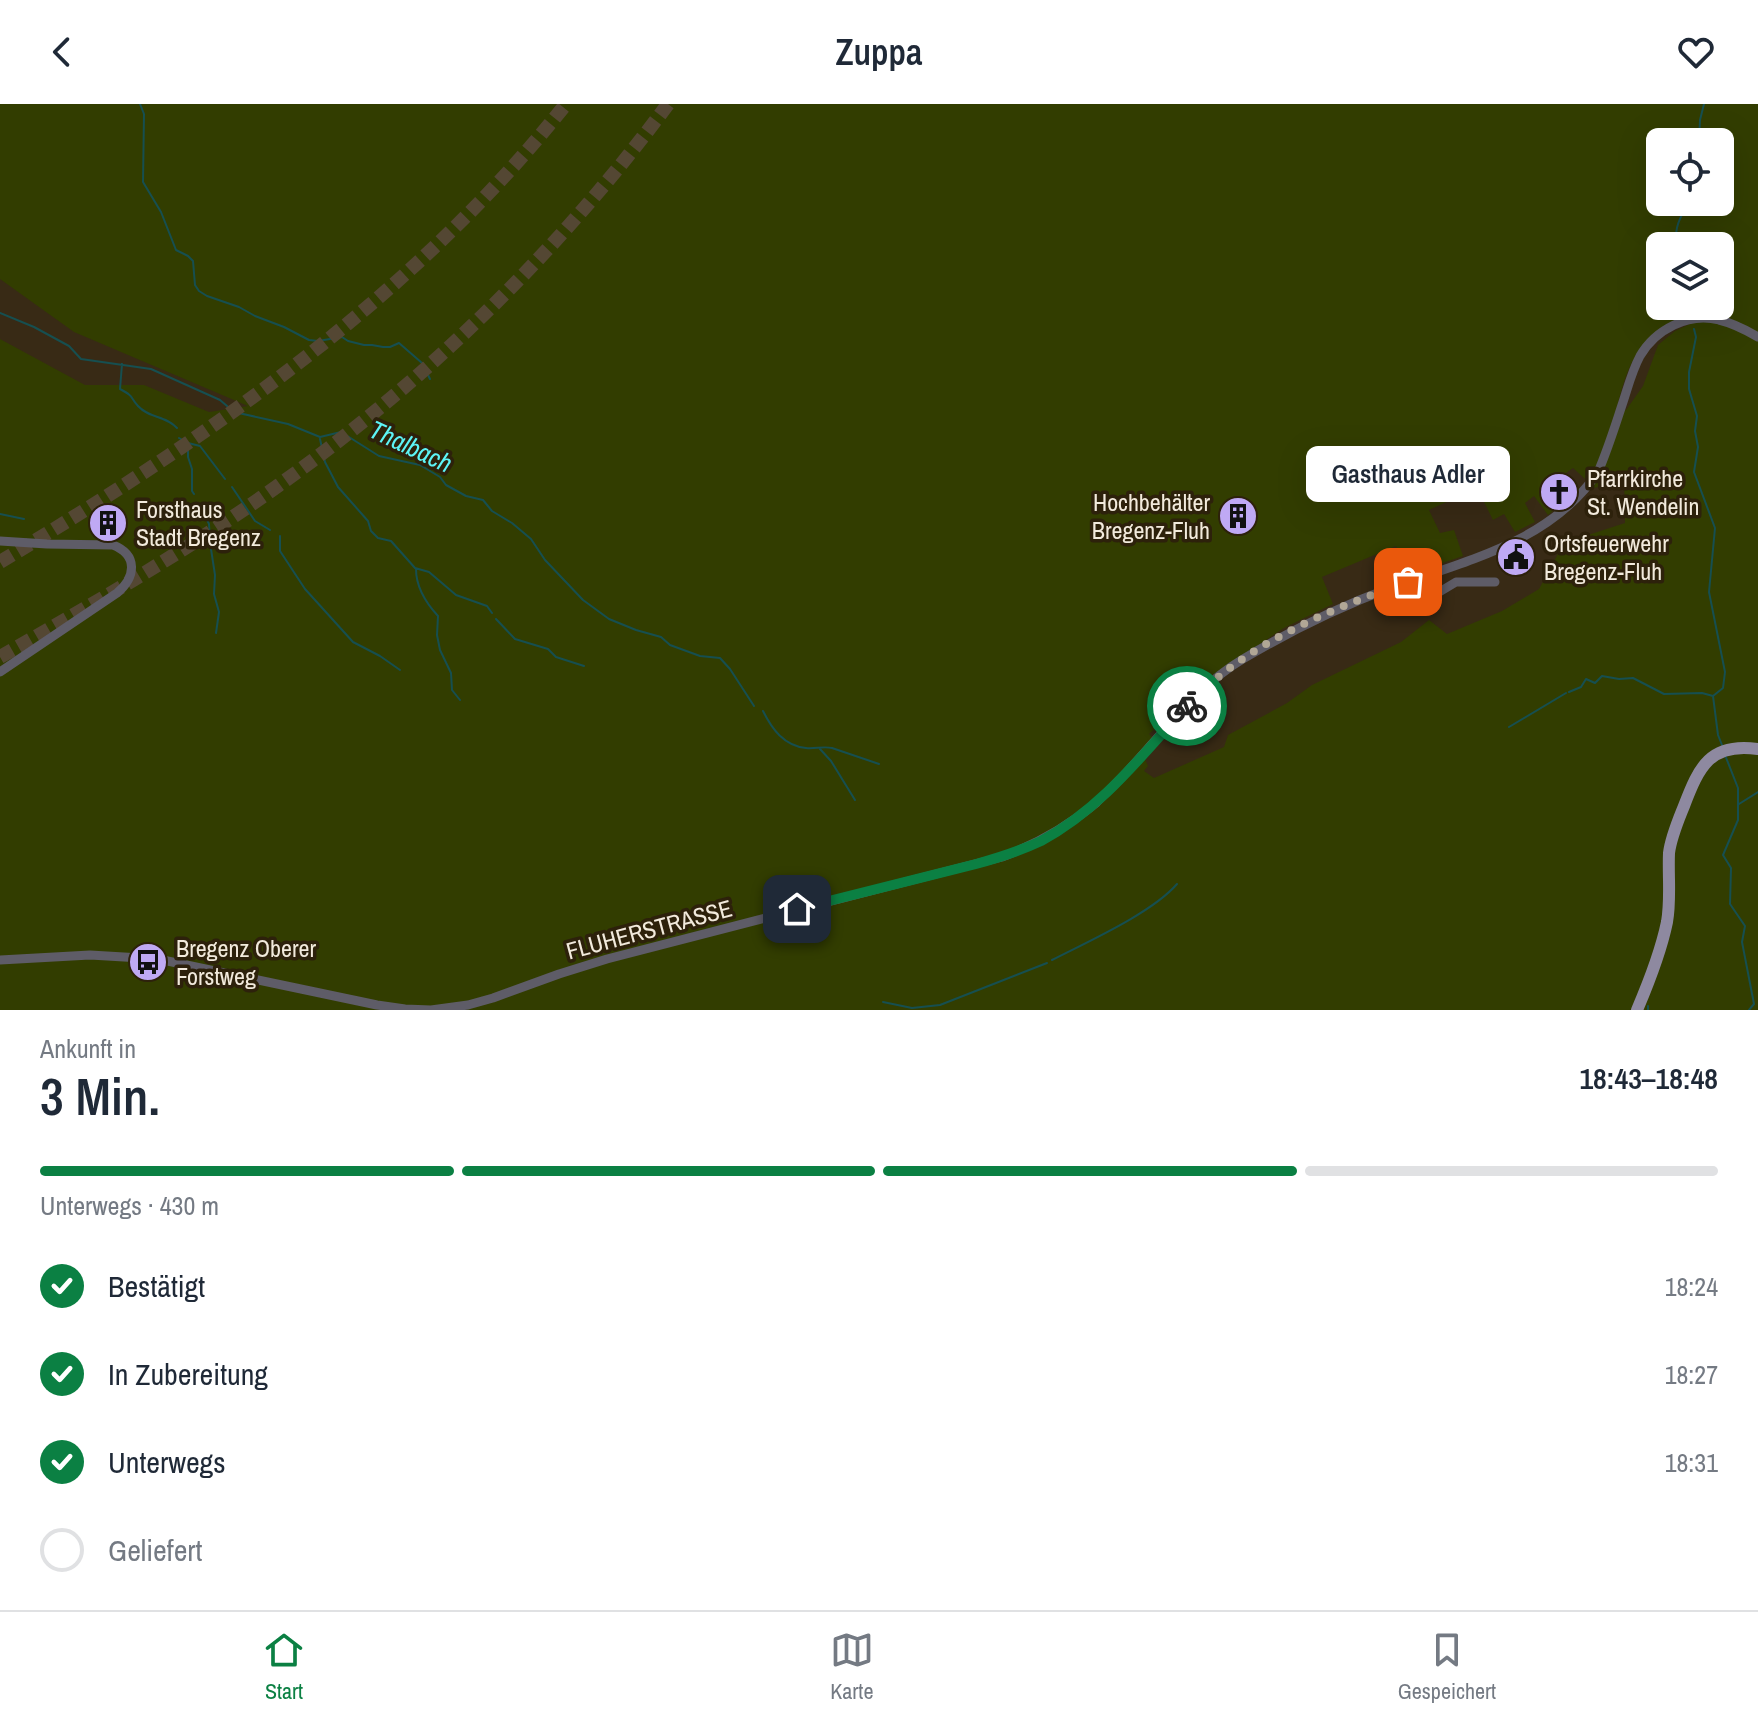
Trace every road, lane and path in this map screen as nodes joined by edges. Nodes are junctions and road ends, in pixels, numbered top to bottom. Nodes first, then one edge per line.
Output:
1 (1758, 337) edge
2 (0, 541) edge
3 (1426, 576) junction
4 (1495, 582) dead end
5 (0, 672) edge
6 (1758, 749) edge
7 (0, 960) edge
8 (1637, 1010) edge

1 - 3 street, FLUHERSTRASSE
2 - 5 street
3 - 4 street
3 - 7 street, FLUHERSTRASSE
6 - 8 main road

